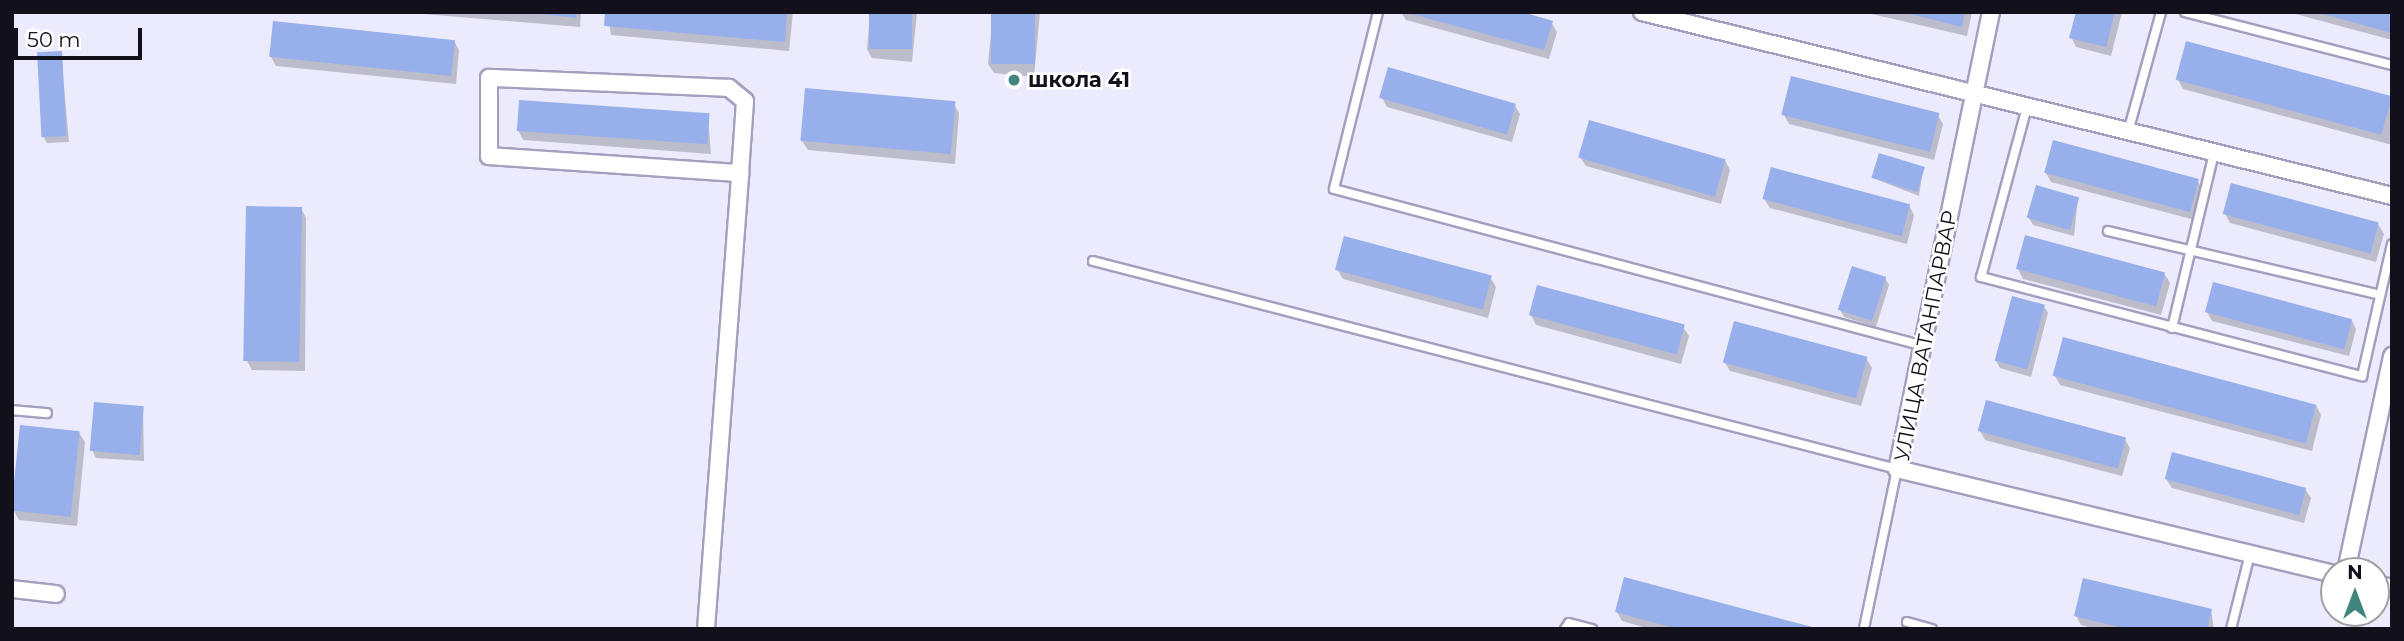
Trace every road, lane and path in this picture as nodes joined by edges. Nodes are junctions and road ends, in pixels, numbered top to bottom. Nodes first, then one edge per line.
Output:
1 (1378, 12) edge
2 (1642, 12) edge
3 (1991, 12) edge
4 (2161, 12) edge
5 (2185, 12) edge
6 (2392, 65) edge
7 (1972, 92) junction
8 (2027, 107) junction
9 (2128, 132) junction
10 (2214, 153) junction
11 (740, 173) junction
12 (2392, 196) edge
13 (2108, 231) dead end
14 (2392, 244) edge
15 (2191, 251) junction
16 (1093, 261) dead end
17 (2380, 295) junction
18 (2172, 328) junction
19 (1924, 346) junction
20 (2392, 356) edge
21 (12, 410) edge
22 (47, 413) dead end
23 (1896, 468) junction
24 (2250, 554) junction
25 (2349, 557) edge
26 (2320, 571) edge
27 (12, 589) edge
28 (56, 594) dead end
29 (1906, 622) dead end
30 (706, 629) edge
31 (1565, 629) edge
32 (1592, 629) edge
33 (1864, 629) edge
34 (1932, 629) edge
35 (2231, 629) edge

1 - 19 lane
2 - 7 street
3 - 7 street, УЛИЦА ВАТАНПАРВАР
4 - 9 lane
5 - 6 lane
7 - 8 street
7 - 19 street, УЛИЦА ВАТАНПАРВАР
8 - 9 street
8 - 18 lane
9 - 10 street
10 - 12 street
10 - 15 lane
11 - 11 street
11 - 30 street
13 - 15 lane
14 - 17 lane
15 - 17 lane
15 - 18 lane
16 - 23 lane
17 - 18 lane
19 - 23 street, УЛИЦА ВАТАНПАРВАР
20 - 25 street
21 - 22 lane
23 - 24 street, УЛИЦА ВАТАНПАРВАР
23 - 33 lane
24 - 26 street, УЛИЦА ВАТАНПАРВАР
24 - 35 lane
27 - 28 street
29 - 34 lane
31 - 32 lane

